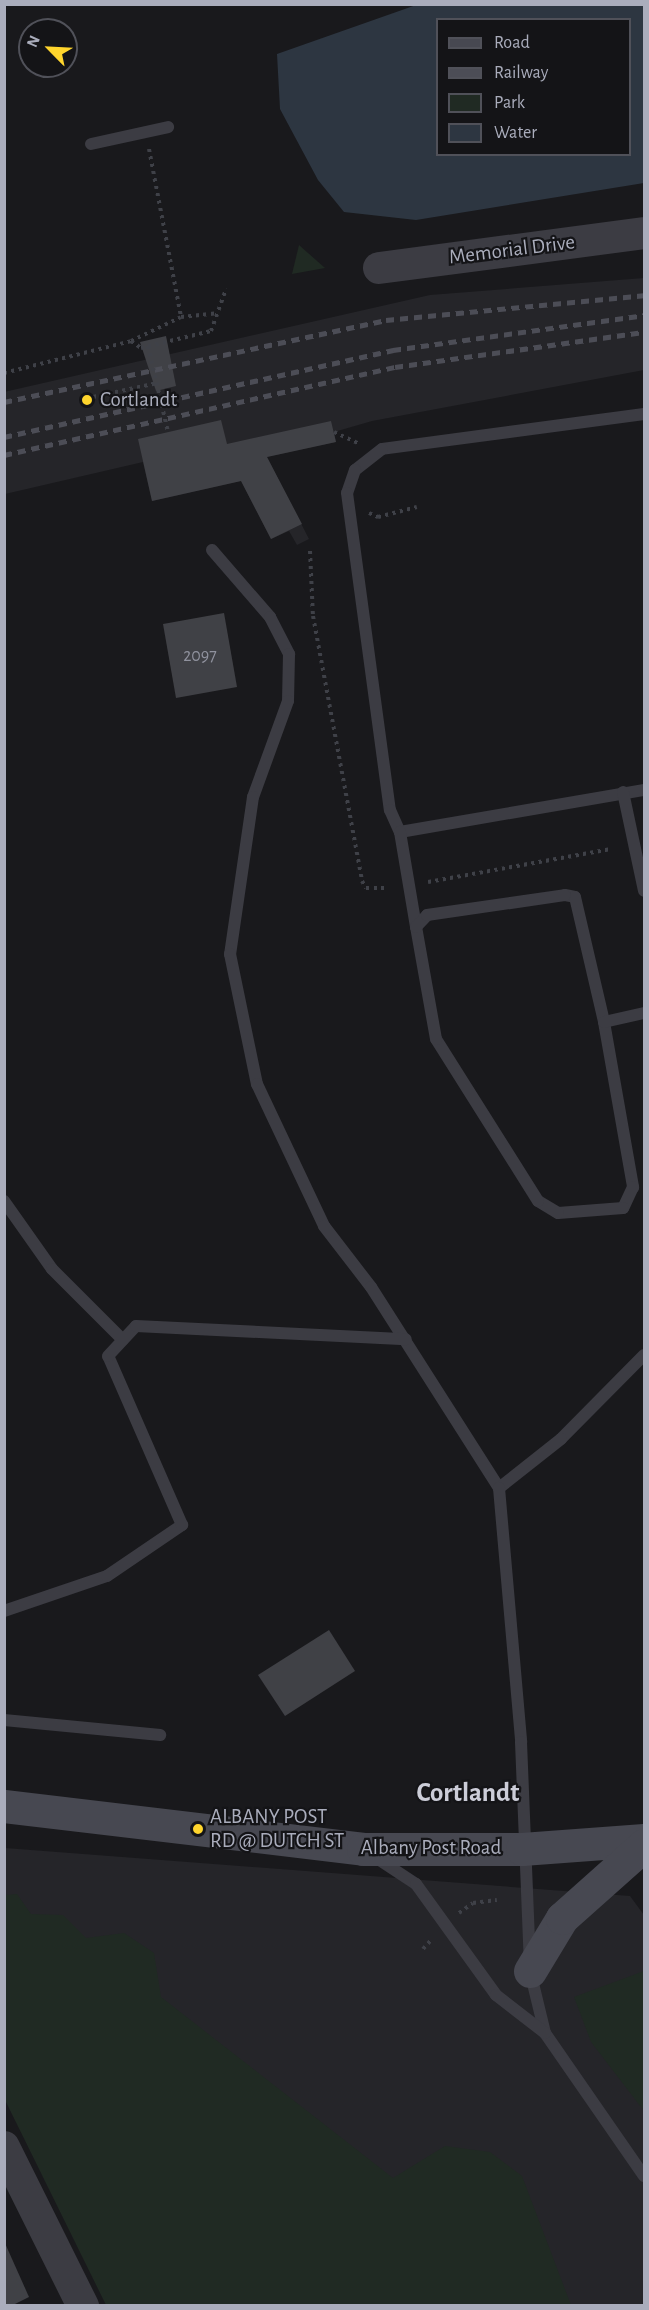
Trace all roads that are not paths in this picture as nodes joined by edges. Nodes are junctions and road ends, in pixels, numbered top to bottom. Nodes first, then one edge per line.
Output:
1 (168, 127) dead end
2 (91, 144) dead end
3 (645, 233) edge
4 (379, 268) dead end
5 (645, 414) edge
6 (212, 550) dead end
7 (645, 790) edge
8 (623, 792) junction
9 (400, 832) junction
10 (645, 891) edge
11 (416, 927) junction
12 (645, 1013) edge
13 (604, 1022) junction
14 (4, 1201) edge
15 (123, 1340) junction
16 (406, 1340) junction
17 (644, 1356) edge
18 (499, 1488) junction
19 (4, 1611) edge
20 (4, 1720) edge
21 (160, 1735) dead end
22 (4, 1806) edge
23 (645, 1842) edge
24 (363, 1849) junction
25 (522, 1849) junction
26 (530, 1971) junction
27 (545, 2033) junction
28 (4, 2147) edge
29 (645, 2176) edge
30 (82, 2306) edge

1 - 2 lane
3 - 4 street, Memorial Drive
5 - 9 lane
6 - 16 lane
7 - 8 lane
8 - 9 lane
8 - 10 lane
9 - 11 lane
11 - 13 lane
11 - 13 lane
12 - 13 lane
14 - 15 lane
15 - 16 lane
15 - 19 lane
16 - 18 lane
17 - 18 lane
18 - 25 lane
20 - 21 lane
22 - 24 main road, Albany Post Road
23 - 25 main road, Albany Post Road
23 - 26 main road
24 - 25 main road, Albany Post Road
24 - 27 lane
25 - 26 lane
26 - 27 lane
27 - 29 lane
28 - 30 street

